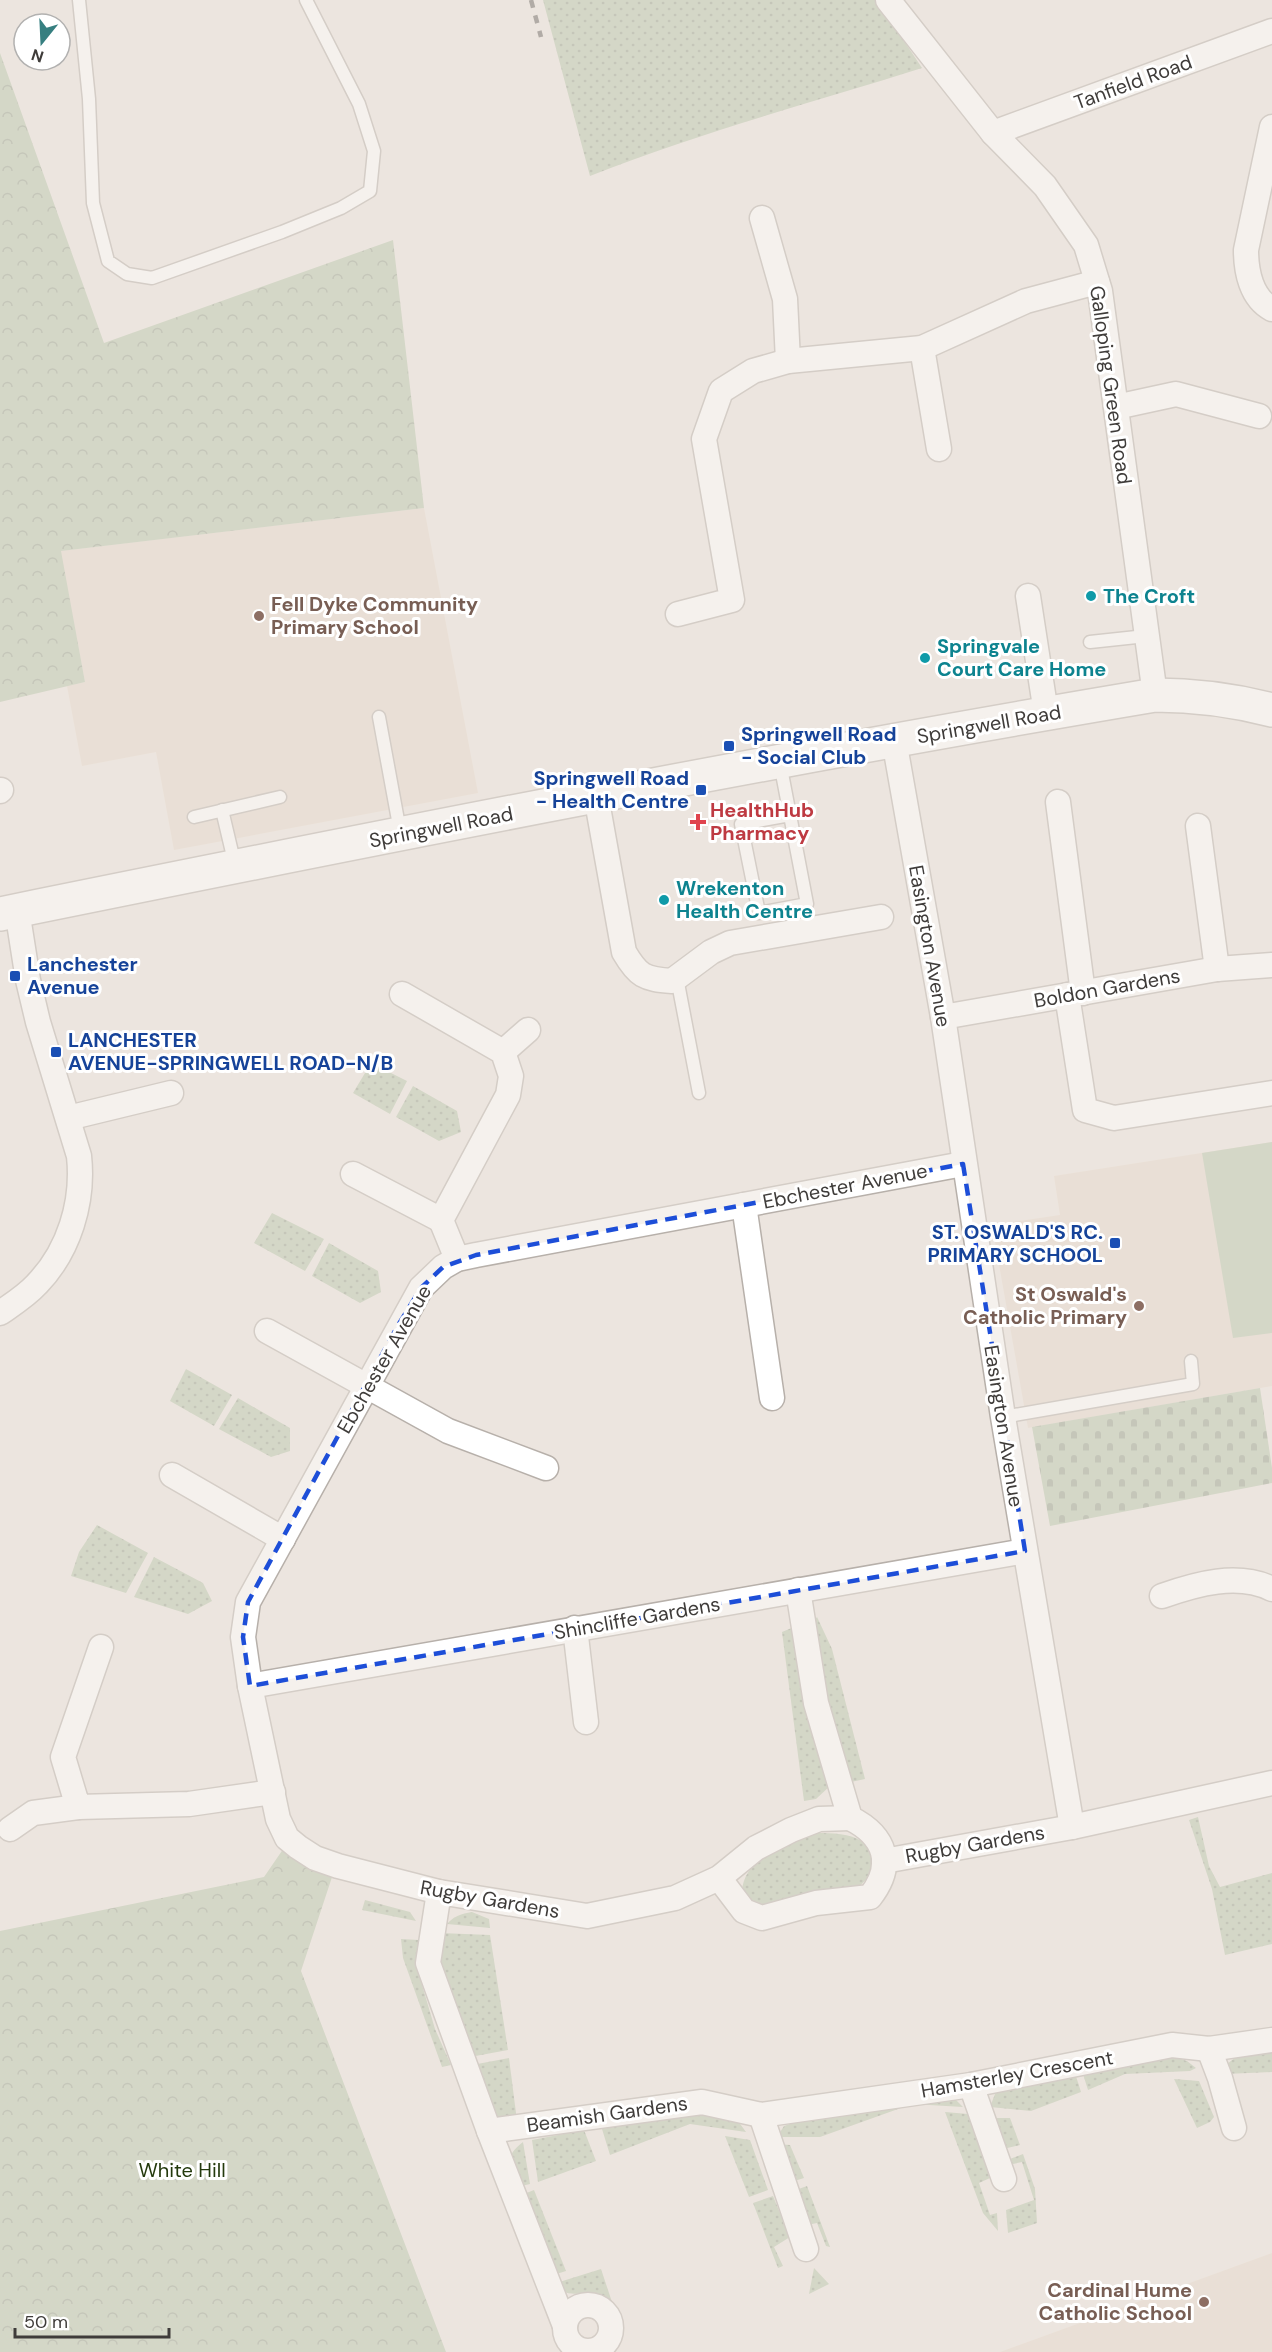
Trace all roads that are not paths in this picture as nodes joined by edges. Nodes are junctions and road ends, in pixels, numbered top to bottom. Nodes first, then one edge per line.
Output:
1 (79, 0) edge
2 (306, 0) edge
3 (888, 0) edge
4 (1272, 31) edge
5 (1272, 127) edge
6 (993, 133) junction
7 (762, 219) dead end
8 (1097, 282) junction
9 (1272, 309) edge
10 (921, 348) junction
11 (788, 361) junction
12 (1116, 407) junction
13 (1259, 416) dead end
14 (939, 449) dead end
15 (1028, 596) dead end
16 (678, 614) dead end
17 (1146, 636) junction
18 (1090, 642) dead end
19 (1155, 695) junction
20 (1272, 710) edge
21 (1046, 713) junction
22 (379, 717) dead end
23 (894, 740) junction
24 (780, 762) junction
25 (596, 796) junction
26 (280, 797) dead end
27 (1058, 802) dead end
28 (222, 810) junction
29 (790, 815) junction
30 (194, 817) dead end
31 (1198, 826) dead end
32 (401, 834) junction
33 (235, 867) junction
34 (9, 912) edge
35 (881, 917) dead end
36 (1272, 965) edge
37 (1217, 969) junction
38 (677, 978) junction
39 (402, 994) dead end
40 (1075, 994) junction
41 (943, 1017) junction
42 (528, 1030) dead end
43 (503, 1052) junction
44 (171, 1093) dead end
45 (699, 1093) dead end
46 (1272, 1093) edge
47 (68, 1118) junction
48 (963, 1164) junction
49 (353, 1174) dead end
50 (744, 1205) junction
51 (441, 1220) junction
52 (456, 1259) junction
53 (0, 1313) edge
54 (267, 1331) dead end
55 (1191, 1361) dead end
56 (367, 1387) junction
57 (772, 1398) dead end
58 (1003, 1417) junction
59 (546, 1468) dead end
60 (172, 1475) dead end
61 (283, 1539) junction
62 (1024, 1551) junction
63 (1272, 1589) edge
64 (798, 1590) junction
65 (1162, 1596) dead end
66 (574, 1628) junction
67 (101, 1647) dead end
68 (250, 1686) junction
69 (586, 1722) dead end
70 (1272, 1783) edge
71 (273, 1792) junction
72 (78, 1807) junction
73 (850, 1818) junction
74 (1072, 1827) junction
75 (10, 1829) dead end
76 (298, 1847) joint
77 (884, 1861) junction
78 (719, 1878) junction
79 (439, 1892) junction
80 (1272, 2040) edge
81 (1209, 2049) junction
82 (971, 2085) junction
83 (761, 2115) junction
84 (1234, 2128) dead end
85 (489, 2131) junction
86 (1004, 2179) dead end
87 (806, 2249) dead end
88 (565, 2326) dead end

1 - 2 lane
3 - 6 street, Galloping Green Road
4 - 6 street, Tanfield Road
5 - 9 street
6 - 8 street, Galloping Green Road
7 - 11 street
8 - 10 street
8 - 12 street, Galloping Green Road
10 - 11 street
10 - 14 street
11 - 16 street
12 - 13 street
12 - 17 street, Galloping Green Road
15 - 21 street
17 - 18 lane
17 - 19 street, Galloping Green Road
19 - 20 main road, Springwell Road
19 - 21 main road, Springwell Road
21 - 23 main road, Springwell Road
22 - 32 lane
23 - 24 main road, Springwell Road
23 - 41 street, Easington Avenue
24 - 25 main road, Springwell Road
24 - 29 lane
25 - 32 main road, Springwell Road
25 - 38 street
26 - 28 lane
27 - 40 street
28 - 30 lane
28 - 33 lane
29 - 29 lane
31 - 37 street
32 - 33 main road, Springwell Road
33 - 34 main road, Springwell Road
34 - 47 street
35 - 38 street
36 - 37 street, Boldon Gardens
37 - 40 street, Boldon Gardens
38 - 45 lane
39 - 43 street
40 - 41 street, Boldon Gardens
40 - 46 street
41 - 48 street, Easington Avenue
42 - 43 street
43 - 51 street
44 - 47 street
47 - 53 street
48 - 50 street, Ebchester Avenue
48 - 58 street, Easington Avenue
49 - 51 street
50 - 52 street, Ebchester Avenue
50 - 57 street
51 - 52 street
52 - 56 street, Ebchester Avenue
54 - 56 street
55 - 58 lane
56 - 59 street
56 - 61 street, Ebchester Avenue
58 - 62 street, Easington Avenue
60 - 61 street
61 - 68 street, Ebchester Avenue
62 - 64 street, Shincliffe Gardens
62 - 74 street, Easington Avenue
63 - 65 street
64 - 66 street, Shincliffe Gardens
64 - 73 street
66 - 68 street, Shincliffe Gardens
66 - 69 street
67 - 72 street
68 - 71 street, Ebchester Avenue
70 - 74 street, Rugby Gardens
71 - 72 street
71 - 76 street, Ebchester Avenue
72 - 75 street
73 - 77 street
73 - 78 street, Rugby Gardens
74 - 77 street, Rugby Gardens
76 - 79 street, Rugby Gardens
77 - 78 street, Rugby Gardens
78 - 79 street, Rugby Gardens
79 - 85 street
80 - 81 street, Hamsterley Crescent
81 - 82 street, Hamsterley Crescent
81 - 84 street
82 - 83 street, Hamsterley Crescent
82 - 86 street
83 - 85 street, Beamish Gardens
83 - 87 street
85 - 88 street

